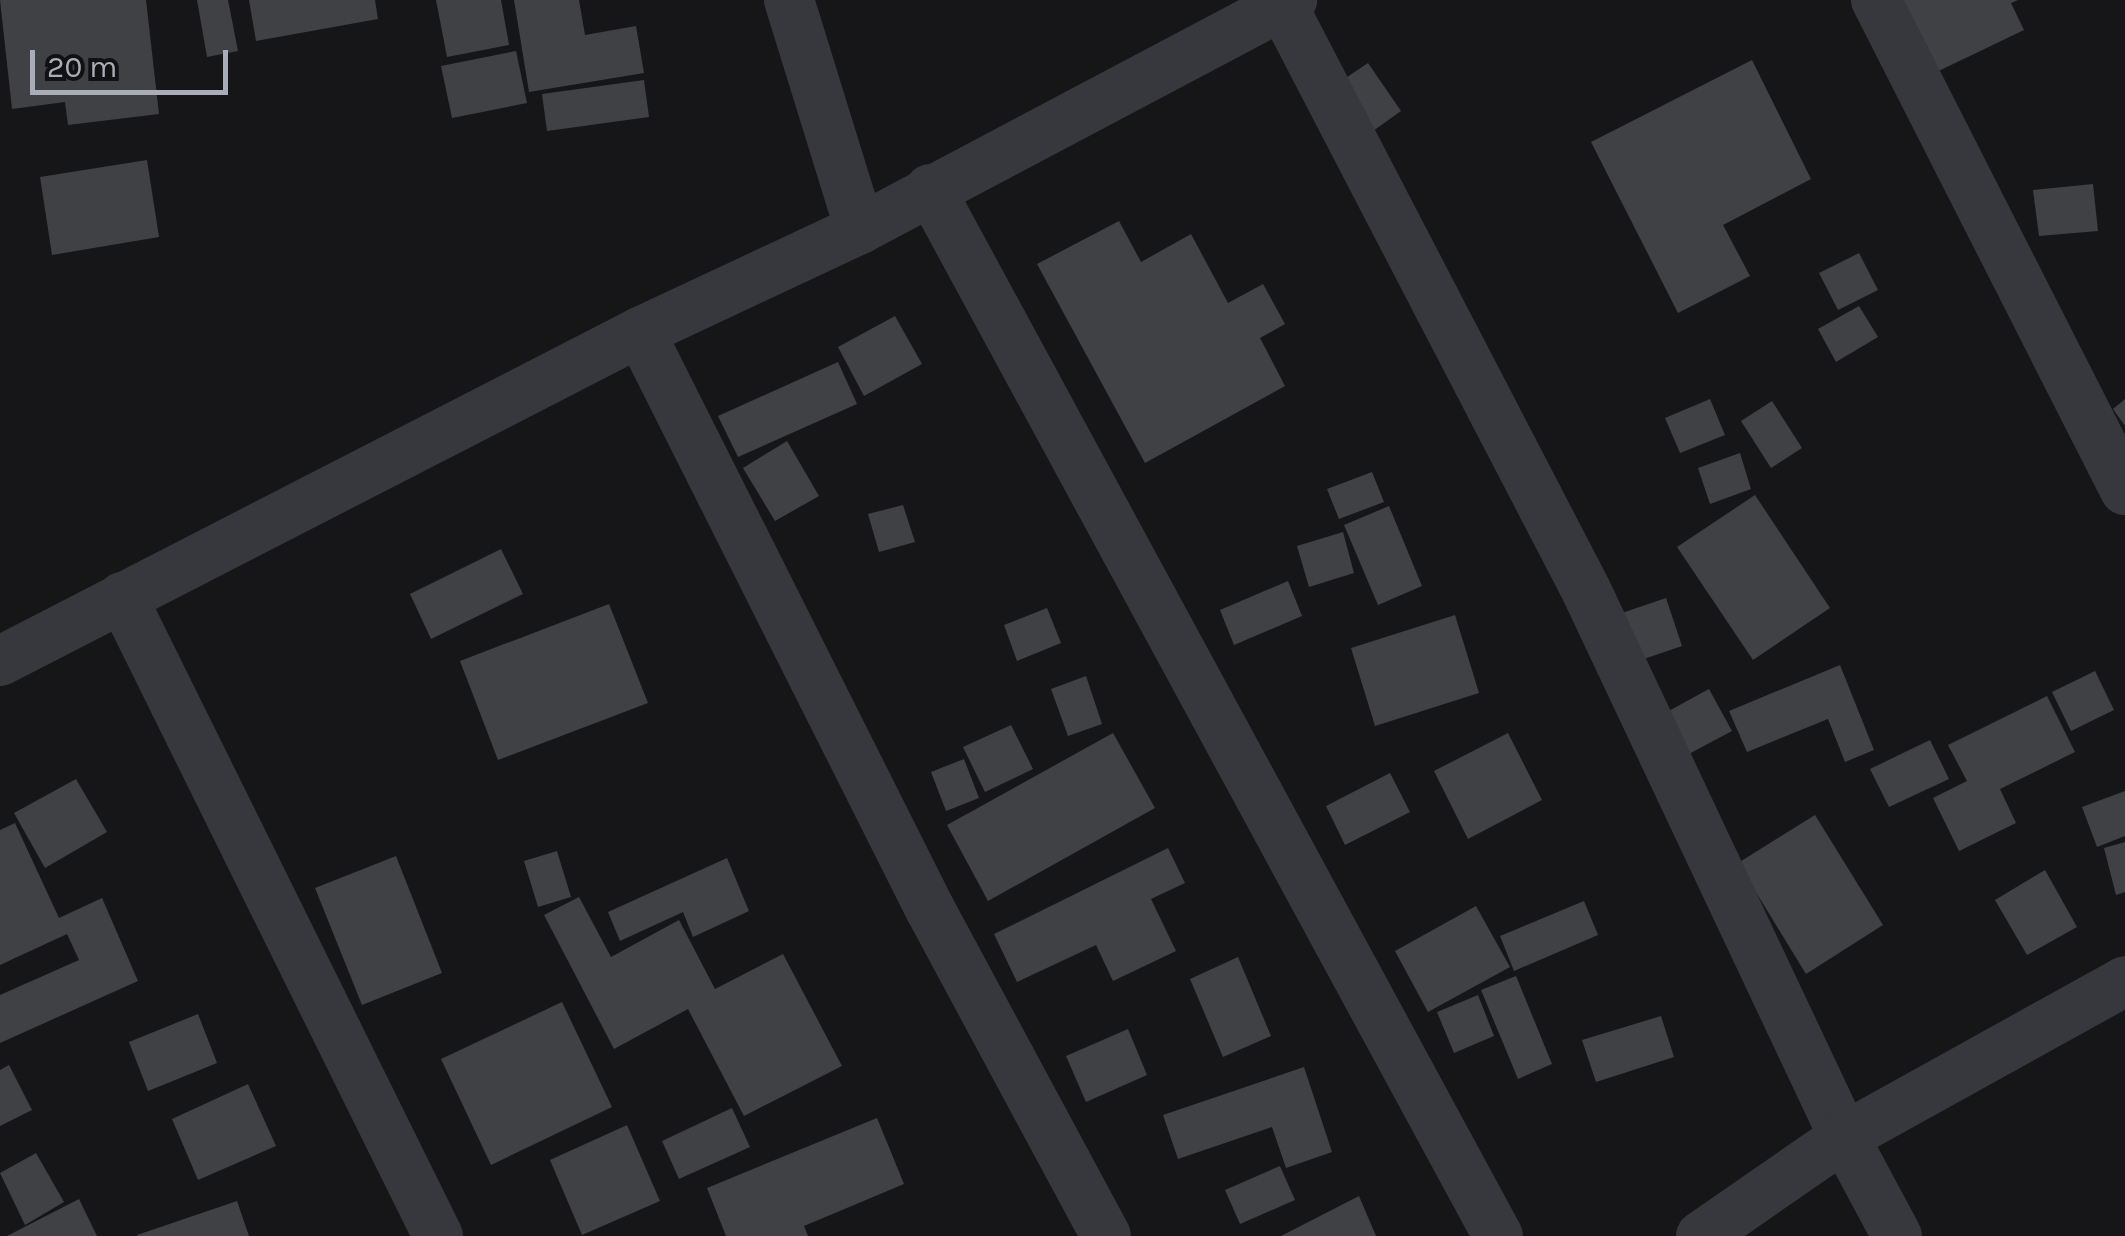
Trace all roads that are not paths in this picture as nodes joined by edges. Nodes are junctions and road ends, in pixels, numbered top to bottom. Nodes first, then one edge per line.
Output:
1 (789, 0) edge
2 (1876, 0) edge
3 (1287, 3) edge
4 (930, 189) junction
5 (860, 229) junction
6 (640, 332) junction
7 (2125, 490) edge
8 (122, 597) junction
9 (0, 660) edge
10 (2125, 981) edge
11 (1844, 1137) junction
12 (438, 1236) edge
13 (1106, 1236) edge
14 (1498, 1236) edge
15 (1701, 1236) edge
16 (1897, 1236) edge

1 - 5 street
2 - 7 street
3 - 4 street
3 - 11 street
4 - 5 street
4 - 14 street
5 - 6 street
6 - 8 street
6 - 13 street
8 - 9 street
8 - 12 street
10 - 11 street
11 - 15 street
11 - 16 street

